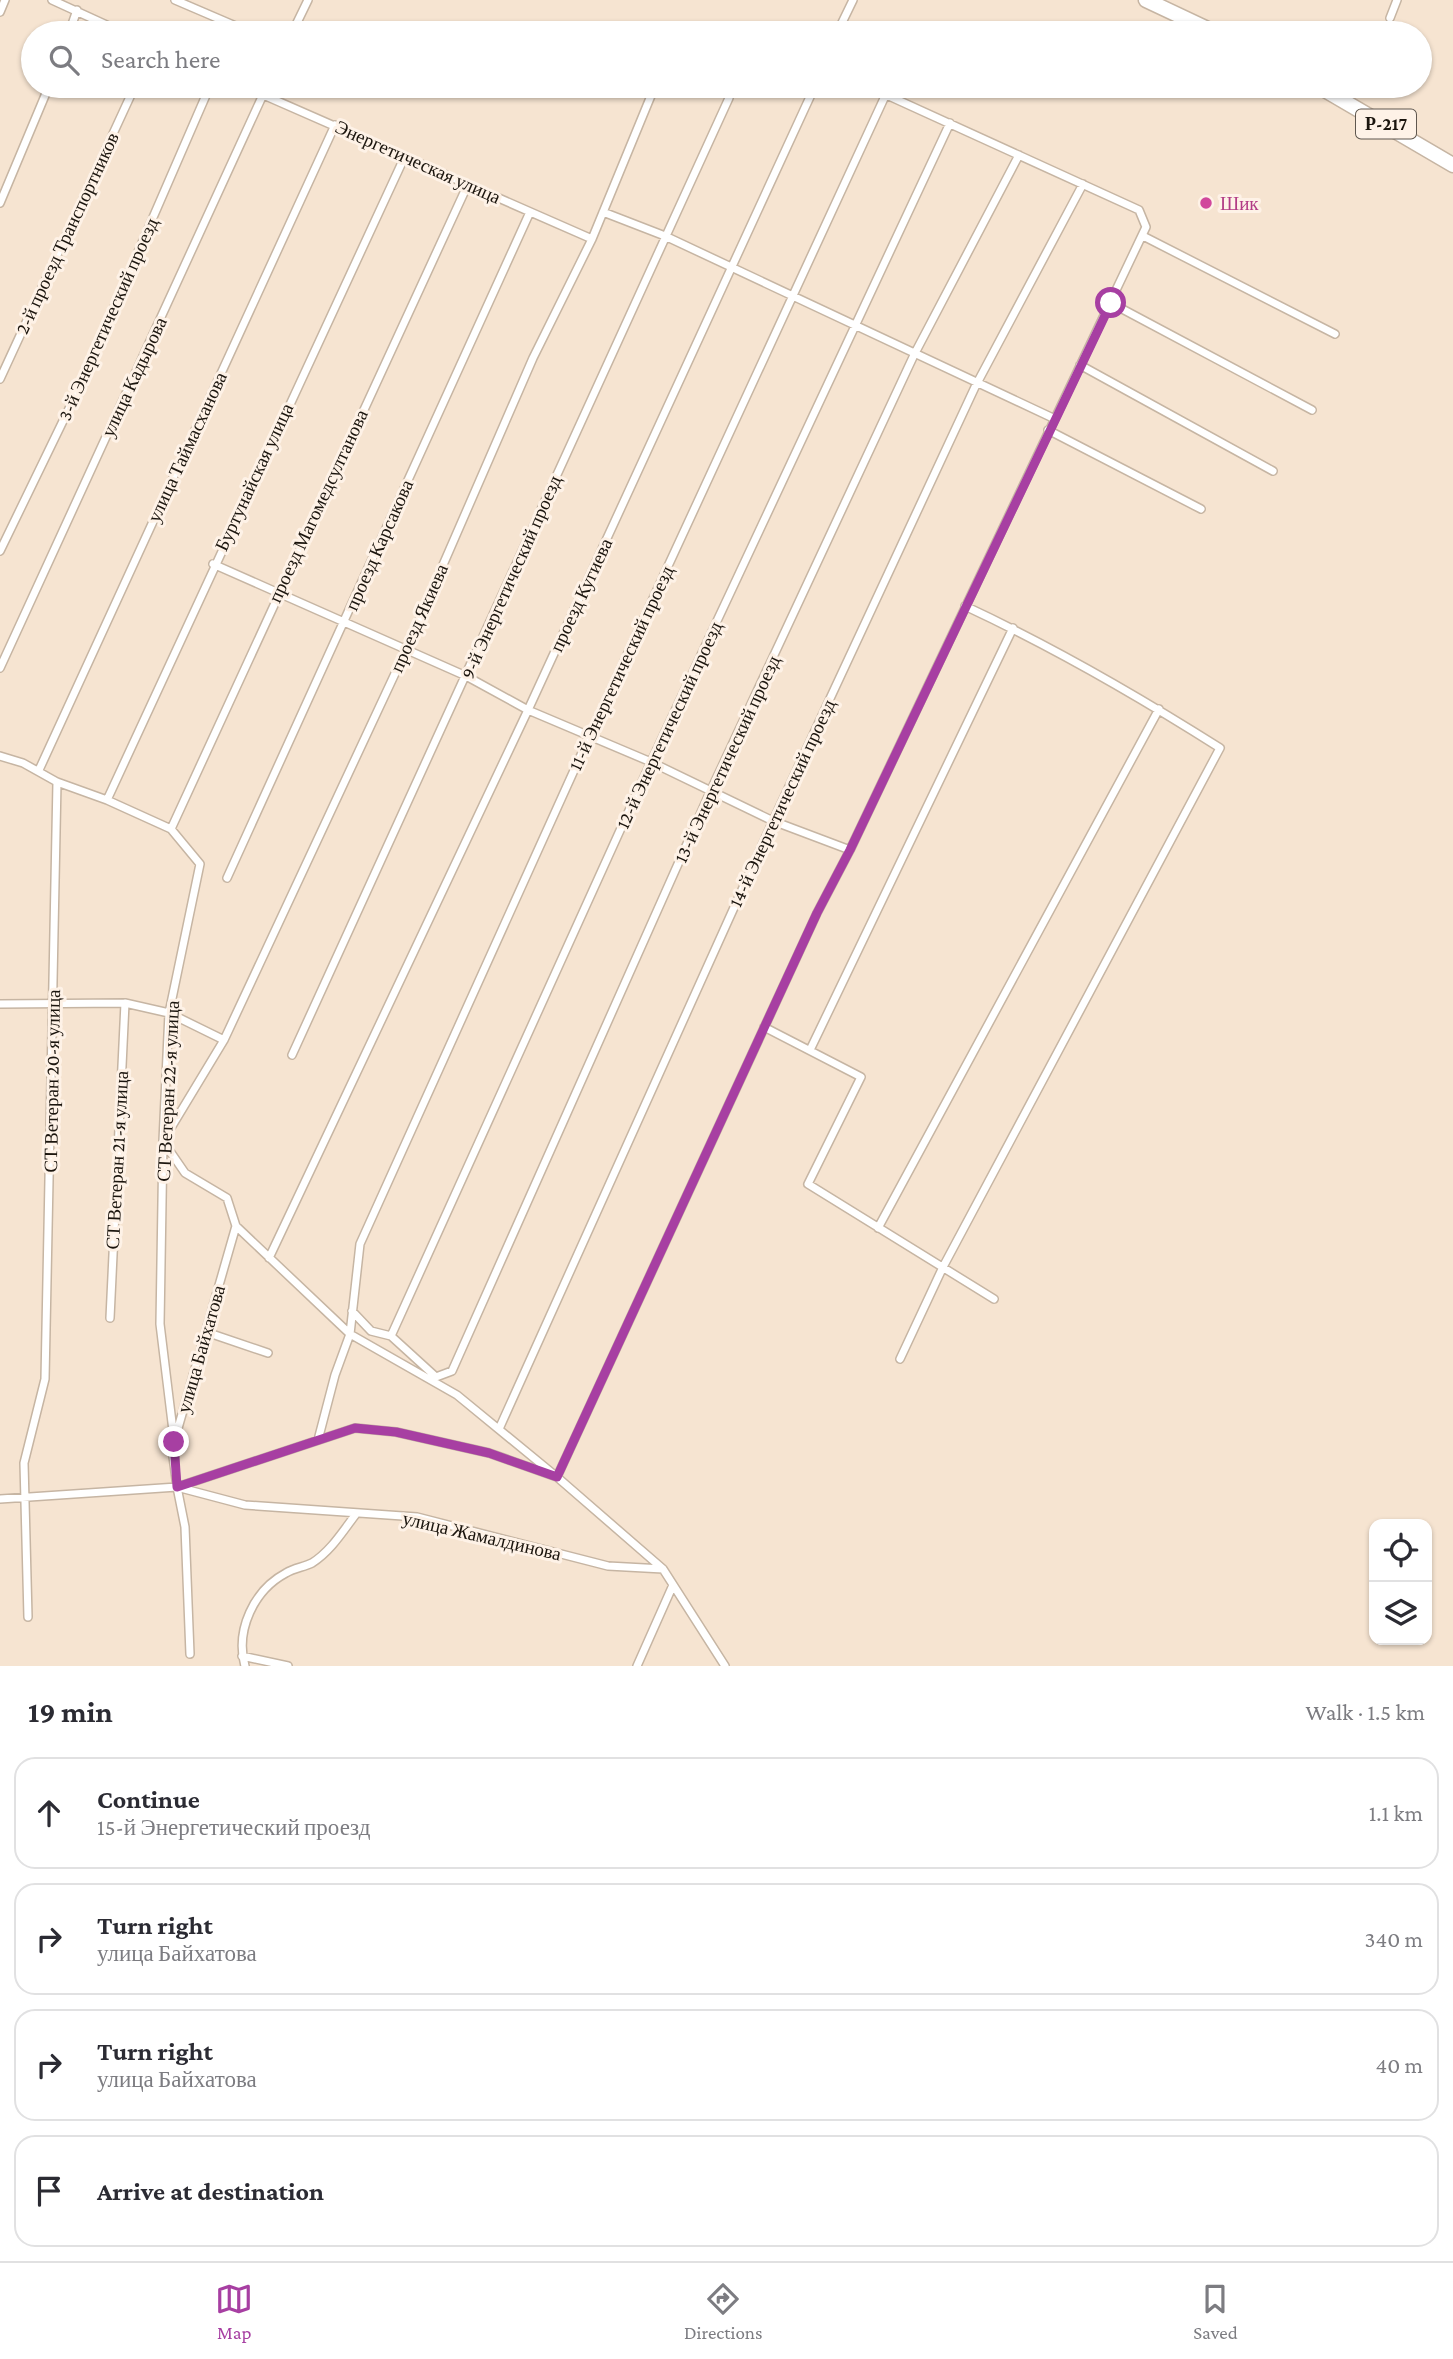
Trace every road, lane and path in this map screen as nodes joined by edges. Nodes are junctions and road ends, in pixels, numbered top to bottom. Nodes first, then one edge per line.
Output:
1 (5, 0) edge
2 (52, 0) edge
3 (175, 0) edge
4 (309, 0) edge
5 (853, 0) edge
6 (1146, 0) edge
7 (1397, 0) edge
8 (77, 10) junction
9 (0, 12) edge
10 (1390, 18) dead end
11 (73, 21) edge
12 (99, 21) edge
13 (224, 21) edge
14 (298, 21) edge
15 (843, 21) edge
16 (1191, 21) edge
17 (44, 98) edge
18 (129, 98) edge
19 (205, 98) edge
20 (262, 98) edge
21 (270, 98) edge
22 (650, 98) edge
23 (729, 98) dead end
24 (809, 98) edge
25 (884, 98) edge
26 (895, 98) edge
27 (1339, 98) edge
28 (950, 123) junction
29 (335, 125) junction
30 (1019, 155) junction
31 (405, 156) junction
32 (1453, 165) edge
33 (468, 184) junction
34 (1083, 184) junction
35 (0, 203) edge
36 (530, 212) junction
37 (603, 212) junction
38 (665, 236) junction
39 (1143, 236) junction
40 (592, 239) junction
41 (731, 268) junction
42 (792, 297) junction
43 (1111, 303) junction
44 (854, 326) junction
45 (1335, 334) dead end
46 (914, 355) junction
47 (1080, 365) junction
48 (0, 379) edge
49 (977, 383) junction
50 (1312, 410) dead end
51 (1055, 419) junction
52 (1048, 430) junction
53 (1273, 471) dead end
54 (1201, 509) dead end
55 (0, 551) edge
56 (213, 564) junction
57 (278, 592) junction
58 (965, 606) junction
59 (344, 622) junction
60 (1013, 628) junction
61 (406, 650) junction
62 (0, 668) edge
63 (466, 676) junction
64 (1159, 709) junction
65 (528, 710) junction
66 (590, 735) junction
67 (0, 755) edge
68 (651, 762) junction
69 (39, 770) junction
70 (57, 782) junction
71 (712, 790) junction
72 (107, 800) junction
73 (773, 821) junction
74 (171, 829) junction
75 (850, 850) junction
76 (227, 878) dead end
77 (125, 1003) junction
78 (0, 1004) edge
79 (54, 1004) junction
80 (169, 1013) junction
81 (764, 1027) junction
82 (223, 1040) junction
83 (810, 1050) junction
84 (292, 1055) dead end
85 (163, 1141) junction
86 (236, 1226) junction
87 (878, 1227) junction
88 (270, 1258) junction
89 (943, 1267) junction
90 (994, 1299) dead end
91 (352, 1311) junction
92 (110, 1318) dead end
93 (206, 1332) junction
94 (393, 1333) junction
95 (350, 1334) junction
96 (268, 1353) dead end
97 (900, 1359) dead end
98 (436, 1377) junction
99 (457, 1395) junction
100 (499, 1429) junction
101 (318, 1440) junction
102 (174, 1442) junction
103 (557, 1477) junction
104 (177, 1487) junction
105 (25, 1498) junction
106 (0, 1499) edge
107 (356, 1514) junction
108 (663, 1569) junction
109 (673, 1585) junction
110 (29, 1617) dead end
111 (190, 1654) dead end
112 (243, 1656) junction
113 (245, 1666) edge
114 (288, 1666) edge
115 (637, 1666) edge
116 (725, 1666) edge

1 - 9 street
2 - 8 street
3 - 13 street
4 - 14 street
5 - 15 street
6 - 16 highway
7 - 10 street
8 - 11 street
8 - 12 street
17 - 35 street
18 - 48 street, 2-й проезд Транспортников
19 - 55 street, 3-й Энергетический проезд
20 - 62 street, улица Кадырова
21 - 29 street, Энергетическая улица
22 - 37 street, проезд Якиева
23 - 38 street, 9-й Энергетический проезд
24 - 41 street, проезд Кугиева
25 - 42 street, 11-й Энергетический проезд
26 - 28 street
27 - 32 highway, Р-217
28 - 30 street
28 - 44 street, 12-й Энергетический проезд
29 - 31 street, Энергетическая улица
29 - 69 street, улица Таймасханова
30 - 34 street
30 - 46 street, 13-й Энергетический проезд
31 - 33 street, Энергетическая улица
31 - 56 street, Буртунайская улица
33 - 36 street, Энергетическая улица
33 - 57 street, проезд Магомедсултанова
34 - 39 street
34 - 49 street, 14-й Энергетический проезд
36 - 40 street, Энергетическая улица
36 - 59 street, проезд Карсакова
37 - 38 street
37 - 40 street, проезд Якиева
38 - 41 street
38 - 63 street, 9-й Энергетический проезд
39 - 43 street
39 - 45 street
40 - 61 street, проезд Якиева
41 - 42 street
41 - 65 street, проезд Кугиева
42 - 44 street
42 - 66 street, 11-й Энергетический проезд
43 - 47 street
43 - 50 street
44 - 46 street
44 - 68 street, 12-й Энергетический проезд
46 - 49 street
46 - 71 street, 13-й Энергетический проезд
47 - 51 street
47 - 53 street
49 - 51 street
49 - 73 street, 14-й Энергетический проезд
51 - 52 street
52 - 54 street
52 - 58 street
56 - 57 street
56 - 72 street, Буртунайская улица
57 - 59 street
57 - 74 street, проезд Магомедсултанова
58 - 60 street
58 - 75 street
59 - 61 street
59 - 76 street, проезд Карсакова
60 - 64 street
60 - 83 street
61 - 63 street
61 - 82 street, проезд Якиева
63 - 65 street
63 - 84 street, 9-й Энергетический проезд
64 - 87 street
64 - 89 street
65 - 66 street
65 - 88 street, проезд Кугиева
66 - 68 street
66 - 91 street, 11-й Энергетический проезд
67 - 69 street
68 - 71 street
68 - 94 street, 12-й Энергетический проезд
69 - 70 street
70 - 72 street
70 - 79 street, СТ Ветеран 20-я улица
71 - 73 street
71 - 98 street, 13-й Энергетический проезд
72 - 74 street
73 - 75 street
73 - 100 street, 14-й Энергетический проезд
74 - 80 street, СТ Ветеран 22-я улица
75 - 81 street
77 - 79 street
77 - 80 street
77 - 92 street, СТ Ветеран 21-я улица
78 - 79 street
79 - 105 street, СТ Ветеран 20-я улица
80 - 82 street
80 - 85 street, СТ Ветеран 22-я улица
81 - 83 street
81 - 103 street
82 - 85 street, проезд Якиева
83 - 87 street
85 - 86 street
85 - 102 street, СТ Ветеран 22-я улица
86 - 88 street
86 - 93 street, улица Байхатова
87 - 89 street
88 - 95 street
89 - 90 street
89 - 97 street
91 - 94 street
91 - 95 street, 11-й Энергетический проезд
93 - 96 street
93 - 102 street, улица Байхатова
94 - 98 street
95 - 99 street
95 - 101 street, 11-й Энергетический проезд
98 - 99 street
99 - 100 street
100 - 103 street
101 - 103 street
101 - 104 street
102 - 104 street, улица Байхатова
103 - 108 street
104 - 105 street
104 - 107 street, улица Жамалдинова
104 - 111 street, улица Байхатова
105 - 106 street
105 - 110 street, СТ Ветеран 20-я улица
107 - 108 street, улица Жамалдинова
107 - 112 street
108 - 109 street
109 - 115 street
109 - 116 street
112 - 113 street
112 - 114 street

